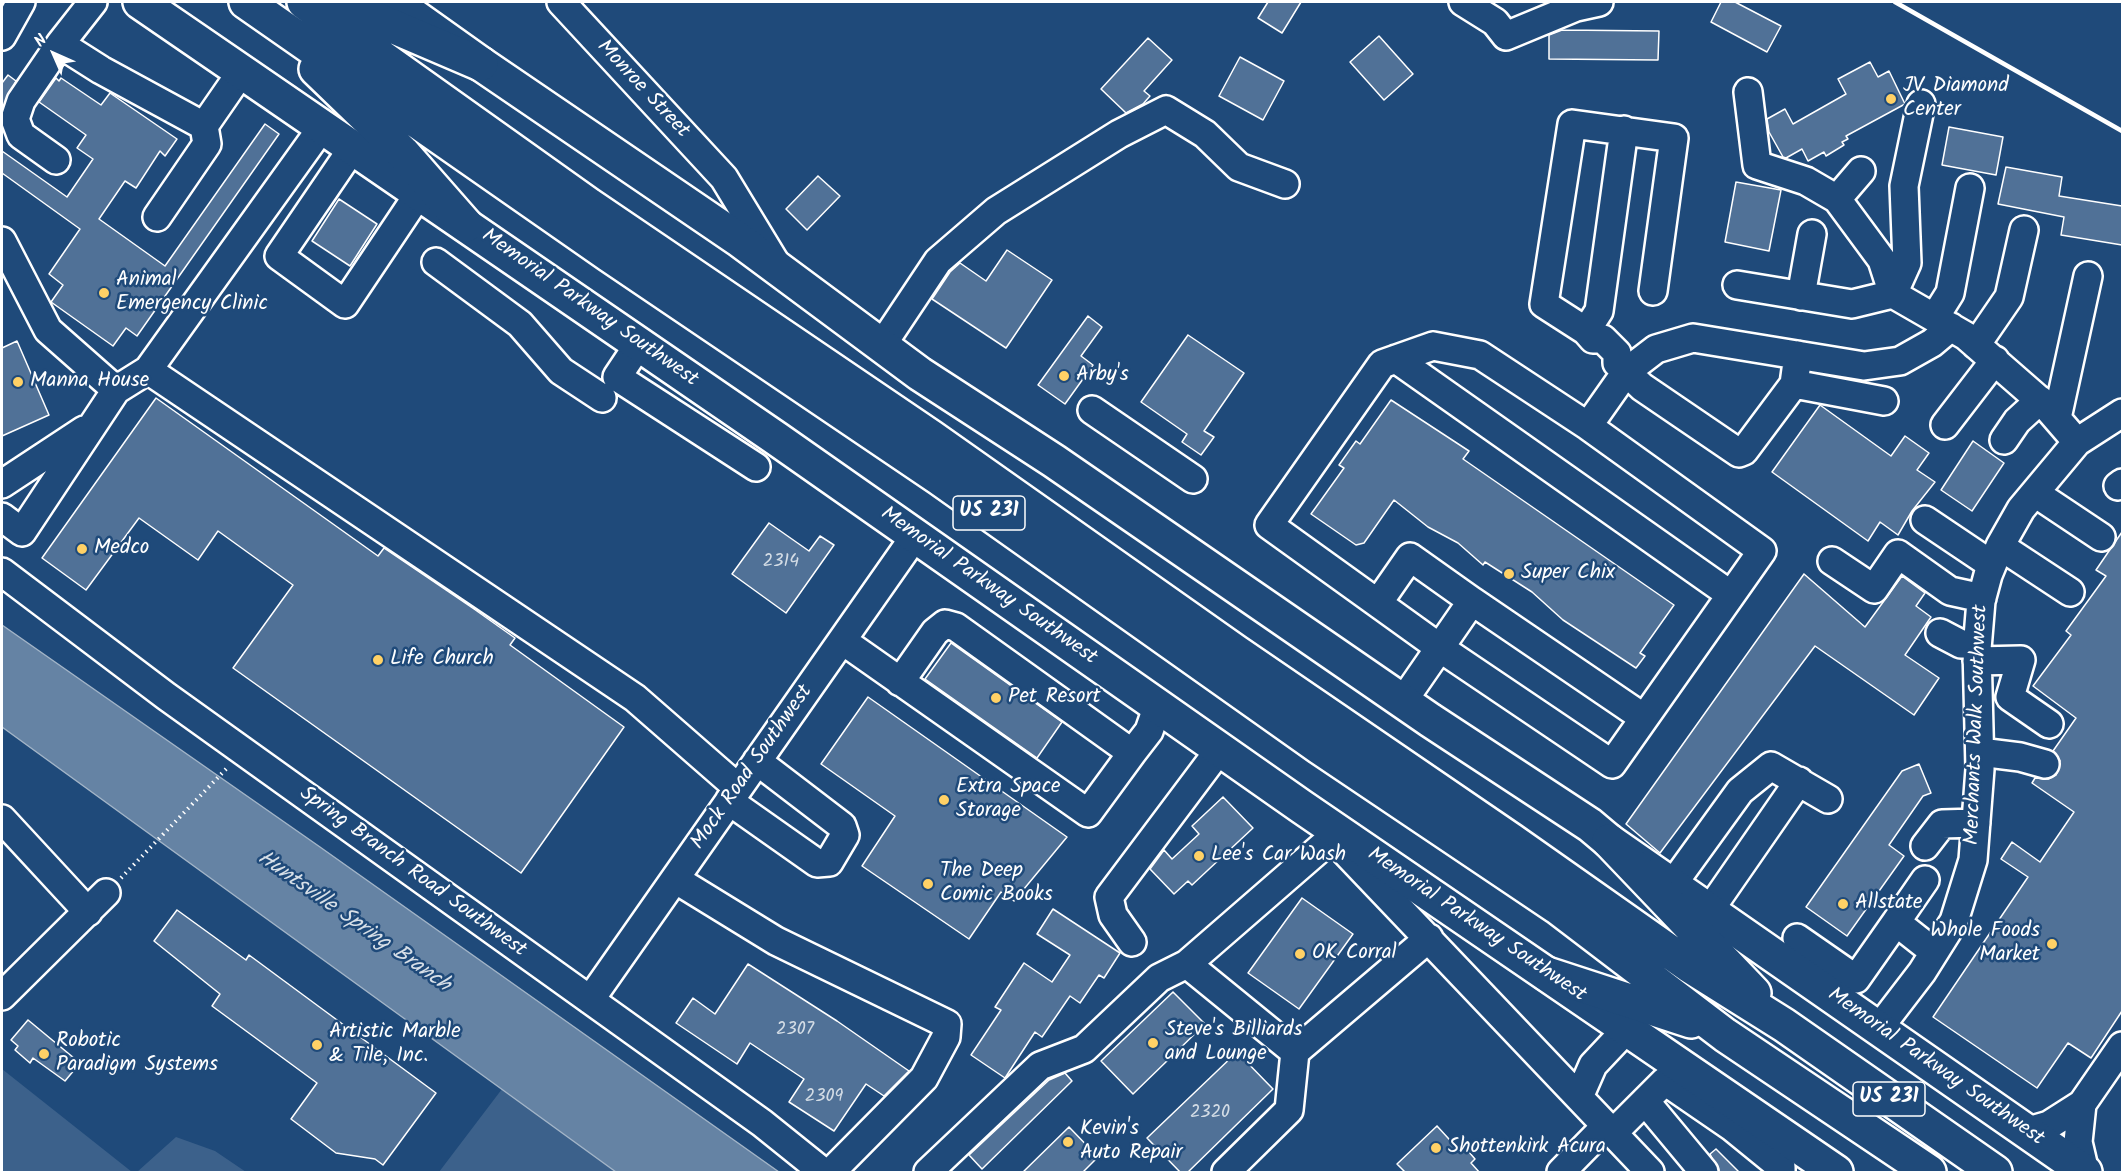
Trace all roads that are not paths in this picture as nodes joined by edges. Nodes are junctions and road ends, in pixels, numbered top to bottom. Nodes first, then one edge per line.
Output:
1 (21, 2) edge
2 (93, 2) edge
3 (140, 2) edge
4 (245, 2) edge
5 (304, 2) edge
6 (336, 2) edge
7 (394, 2) edge
8 (561, 2) edge
9 (1599, 2) edge
10 (1478, 5) edge
11 (2, 36) edge
12 (60, 44) junction
13 (481, 64) junction
14 (242, 71) junction
15 (1748, 92) dead end
16 (1921, 104) dead end
17 (204, 126) junction
18 (323, 126) junction
19 (1624, 130) junction
20 (354, 146) junction
21 (56, 160) dead end
22 (1861, 171) dead end
23 (724, 178) junction
24 (1285, 184) dead end
25 (1970, 188) dead end
26 (420, 192) junction
27 (1837, 199) junction
28 (695, 211) junction
29 (157, 217) dead end
30 (466, 225) junction
31 (2024, 230) dead end
32 (1812, 234) dead end
33 (2, 241) edge
34 (436, 262) dead end
35 (781, 271) junction
36 (2088, 276) dead end
37 (1737, 285) dead end
38 (1653, 291) dead end
39 (1893, 294) junction
40 (1801, 296) junction
41 (1943, 322) junction
42 (1590, 335) junction
43 (639, 344) junction
44 (882, 345) junction
45 (1986, 352) junction
46 (1798, 355) junction
47 (1396, 359) junction
48 (1621, 367) junction
49 (148, 370) junction
50 (1794, 384) junction
51 (116, 390) junction
52 (602, 398) dead end
53 (1884, 400) dead end
54 (2048, 409) junction
55 (1092, 410) dead end
56 (2122, 413) edge
57 (92, 425) junction
58 (1945, 425) dead end
59 (1588, 426) junction
60 (2004, 440) dead end
61 (2077, 442) junction
62 (756, 467) dead end
63 (1194, 479) dead end
64 (2, 484) edge
65 (2035, 493) junction
66 (2, 517) edge
67 (1925, 520) dead end
68 (915, 536) junction
69 (2101, 537) dead end
70 (1996, 556) junction
71 (1832, 561) dead end
72 (2, 572) edge
73 (2070, 592) dead end
74 (1731, 595) junction
75 (1982, 598) junction
76 (1472, 601) junction
77 (1378, 603) junction
78 (1940, 633) dead end
79 (843, 640) junction
80 (1440, 648) junction
81 (1977, 652) junction
82 (900, 682) junction
83 (1403, 701) junction
84 (1158, 705) junction
85 (1644, 718) junction
86 (2049, 724) dead end
87 (1220, 749) junction
88 (1980, 752) junction
89 (1132, 753) junction
90 (757, 761) junction
91 (2044, 764) dead end
92 (1799, 781) junction
93 (734, 795) junction
94 (1828, 799) dead end
95 (1302, 807) junction
96 (2, 819) edge
97 (1976, 823) junction
98 (1332, 838) junction
99 (1609, 842) junction
100 (1924, 846) dead end
101 (675, 879) junction
102 (1925, 880) dead end
103 (1672, 885) junction
104 (1709, 911) junction
105 (1467, 921) junction
106 (1896, 922) junction
107 (1797, 938) dead end
108 (1132, 942) dead end
109 (1437, 946) junction
110 (1934, 952) junction
111 (1186, 964) junction
112 (1547, 974) junction
113 (4, 989) edge
114 (590, 1000) junction
115 (1784, 1025) junction
116 (1879, 1028) junction
117 (1626, 1030) junction
118 (1725, 1035) junction
119 (2122, 1046) edge
120 (1295, 1052) junction
121 (1671, 1073) junction
122 (1579, 1097) junction
123 (1645, 1101) junction
124 (2082, 1104) junction
125 (1610, 1130) junction
126 (2025, 1132) junction
127 (1785, 1161) edge
128 (2085, 1172) edge
129 (823, 1173) edge
130 (831, 1173) edge
131 (928, 1173) edge
132 (1226, 1173) edge
133 (1561, 1173) edge
134 (1650, 1173) edge
135 (1704, 1173) edge
136 (1836, 1173) edge
137 (1929, 1173) edge
138 (1995, 1173) edge

1 - 11 street
2 - 12 street
3 - 14 main road, Memorial Parkway Southwest
4 - 30 main road
4 - 118 main road, US 231
5 - 115 main road, US 231
6 - 13 main road
7 - 13 main road, Memorial Parkway Southwest
8 - 23 street, Monroe Street
9 - 10 street
12 - 17 street
12 - 21 street
13 - 28 main road, Memorial Parkway Southwest
14 - 17 street
14 - 18 main road, Memorial Parkway Southwest
15 - 27 street
16 - 39 street
17 - 29 street
18 - 20 main road, Memorial Parkway Southwest
18 - 49 street
19 - 38 street
19 - 42 street
19 - 42 street
20 - 26 main road, Memorial Parkway Southwest
20 - 26 street
22 - 27 street
23 - 28 street
23 - 35 street, Monroe Street
24 - 44 street
25 - 41 street
26 - 30 main road, Memorial Parkway Southwest
27 - 39 street
28 - 35 main road, Memorial Parkway Southwest
30 - 43 main road, Memorial Parkway Southwest
31 - 45 street
32 - 40 street
33 - 51 street
34 - 52 street
35 - 44 main road, Memorial Parkway Southwest
36 - 54 street
37 - 40 street
39 - 40 street
39 - 41 street
41 - 45 street
41 - 46 street
42 - 48 street
43 - 62 street
43 - 68 main road, Memorial Parkway Southwest
44 - 83 main road, Memorial Parkway Southwest
45 - 54 street
45 - 58 street
46 - 48 street
46 - 50 street
47 - 59 street
47 - 74 street
47 - 77 street
48 - 50 street
48 - 59 street
49 - 51 street
49 - 93 street
50 - 53 street
51 - 57 street
54 - 60 street
54 - 61 street
55 - 63 street
56 - 61 street, Merchants Walk Southwest
57 - 64 street
57 - 66 street
59 - 74 street
61 - 65 street, Merchants Walk Southwest
65 - 69 street
65 - 70 street, Merchants Walk Southwest
67 - 70 street
68 - 79 street, Mock Road Southwest
68 - 84 main road, Memorial Parkway Southwest
70 - 73 street
70 - 75 street, Merchants Walk Southwest
71 - 75 street
72 - 114 street, Spring Branch Road Southwest
74 - 85 street
75 - 81 street, Merchants Walk Southwest
76 - 77 street
76 - 80 street
76 - 85 street
77 - 80 street
78 - 81 street
79 - 82 street
79 - 90 street, Mock Road Southwest
80 - 83 street
80 - 85 street
81 - 86 street
81 - 88 street, Merchants Walk Southwest
82 - 89 street
82 - 89 street
83 - 99 main road, Memorial Parkway Southwest
84 - 87 main road, Memorial Parkway Southwest
84 - 89 street
87 - 95 main road, Memorial Parkway Southwest
87 - 108 street
88 - 91 street
88 - 97 street, Merchants Walk Southwest
90 - 93 street, Mock Road Southwest
90 - 93 street
92 - 94 street
92 - 103 street
92 - 104 street
93 - 101 street, Mock Road Southwest
95 - 98 street
95 - 105 main road, Memorial Parkway Southwest
96 - 113 street
97 - 100 street
97 - 110 street, Merchants Walk Southwest
98 - 109 street
98 - 111 street
99 - 103 main road, Memorial Parkway Southwest
99 - 115 main road
101 - 114 street, Mock Road Southwest
101 - 130 street
102 - 106 street
103 - 104 main road, Memorial Parkway Southwest
104 - 116 main road, Memorial Parkway Southwest
105 - 109 street
105 - 112 main road, Memorial Parkway Southwest
106 - 107 street
106 - 110 street
109 - 120 street
109 - 122 street
110 - 116 street, Merchants Walk Southwest
111 - 120 street
111 - 131 street
112 - 117 main road, Memorial Parkway Southwest
112 - 118 main road
114 - 129 street, Spring Branch Road Southwest
115 - 138 main road, US 231
116 - 126 main road, Memorial Parkway Southwest
117 - 121 main road, Memorial Parkway Southwest
117 - 122 street
118 - 137 main road, US 231
119 - 124 street
120 - 132 street
121 - 123 street
121 - 127 main road, Memorial Parkway Southwest
122 - 125 street
123 - 125 street
123 - 135 street
124 - 126 street
124 - 128 street
125 - 133 street
125 - 134 street
126 - 128 main road, Memorial Parkway Southwest
127 - 136 main road, Memorial Parkway Southwest

